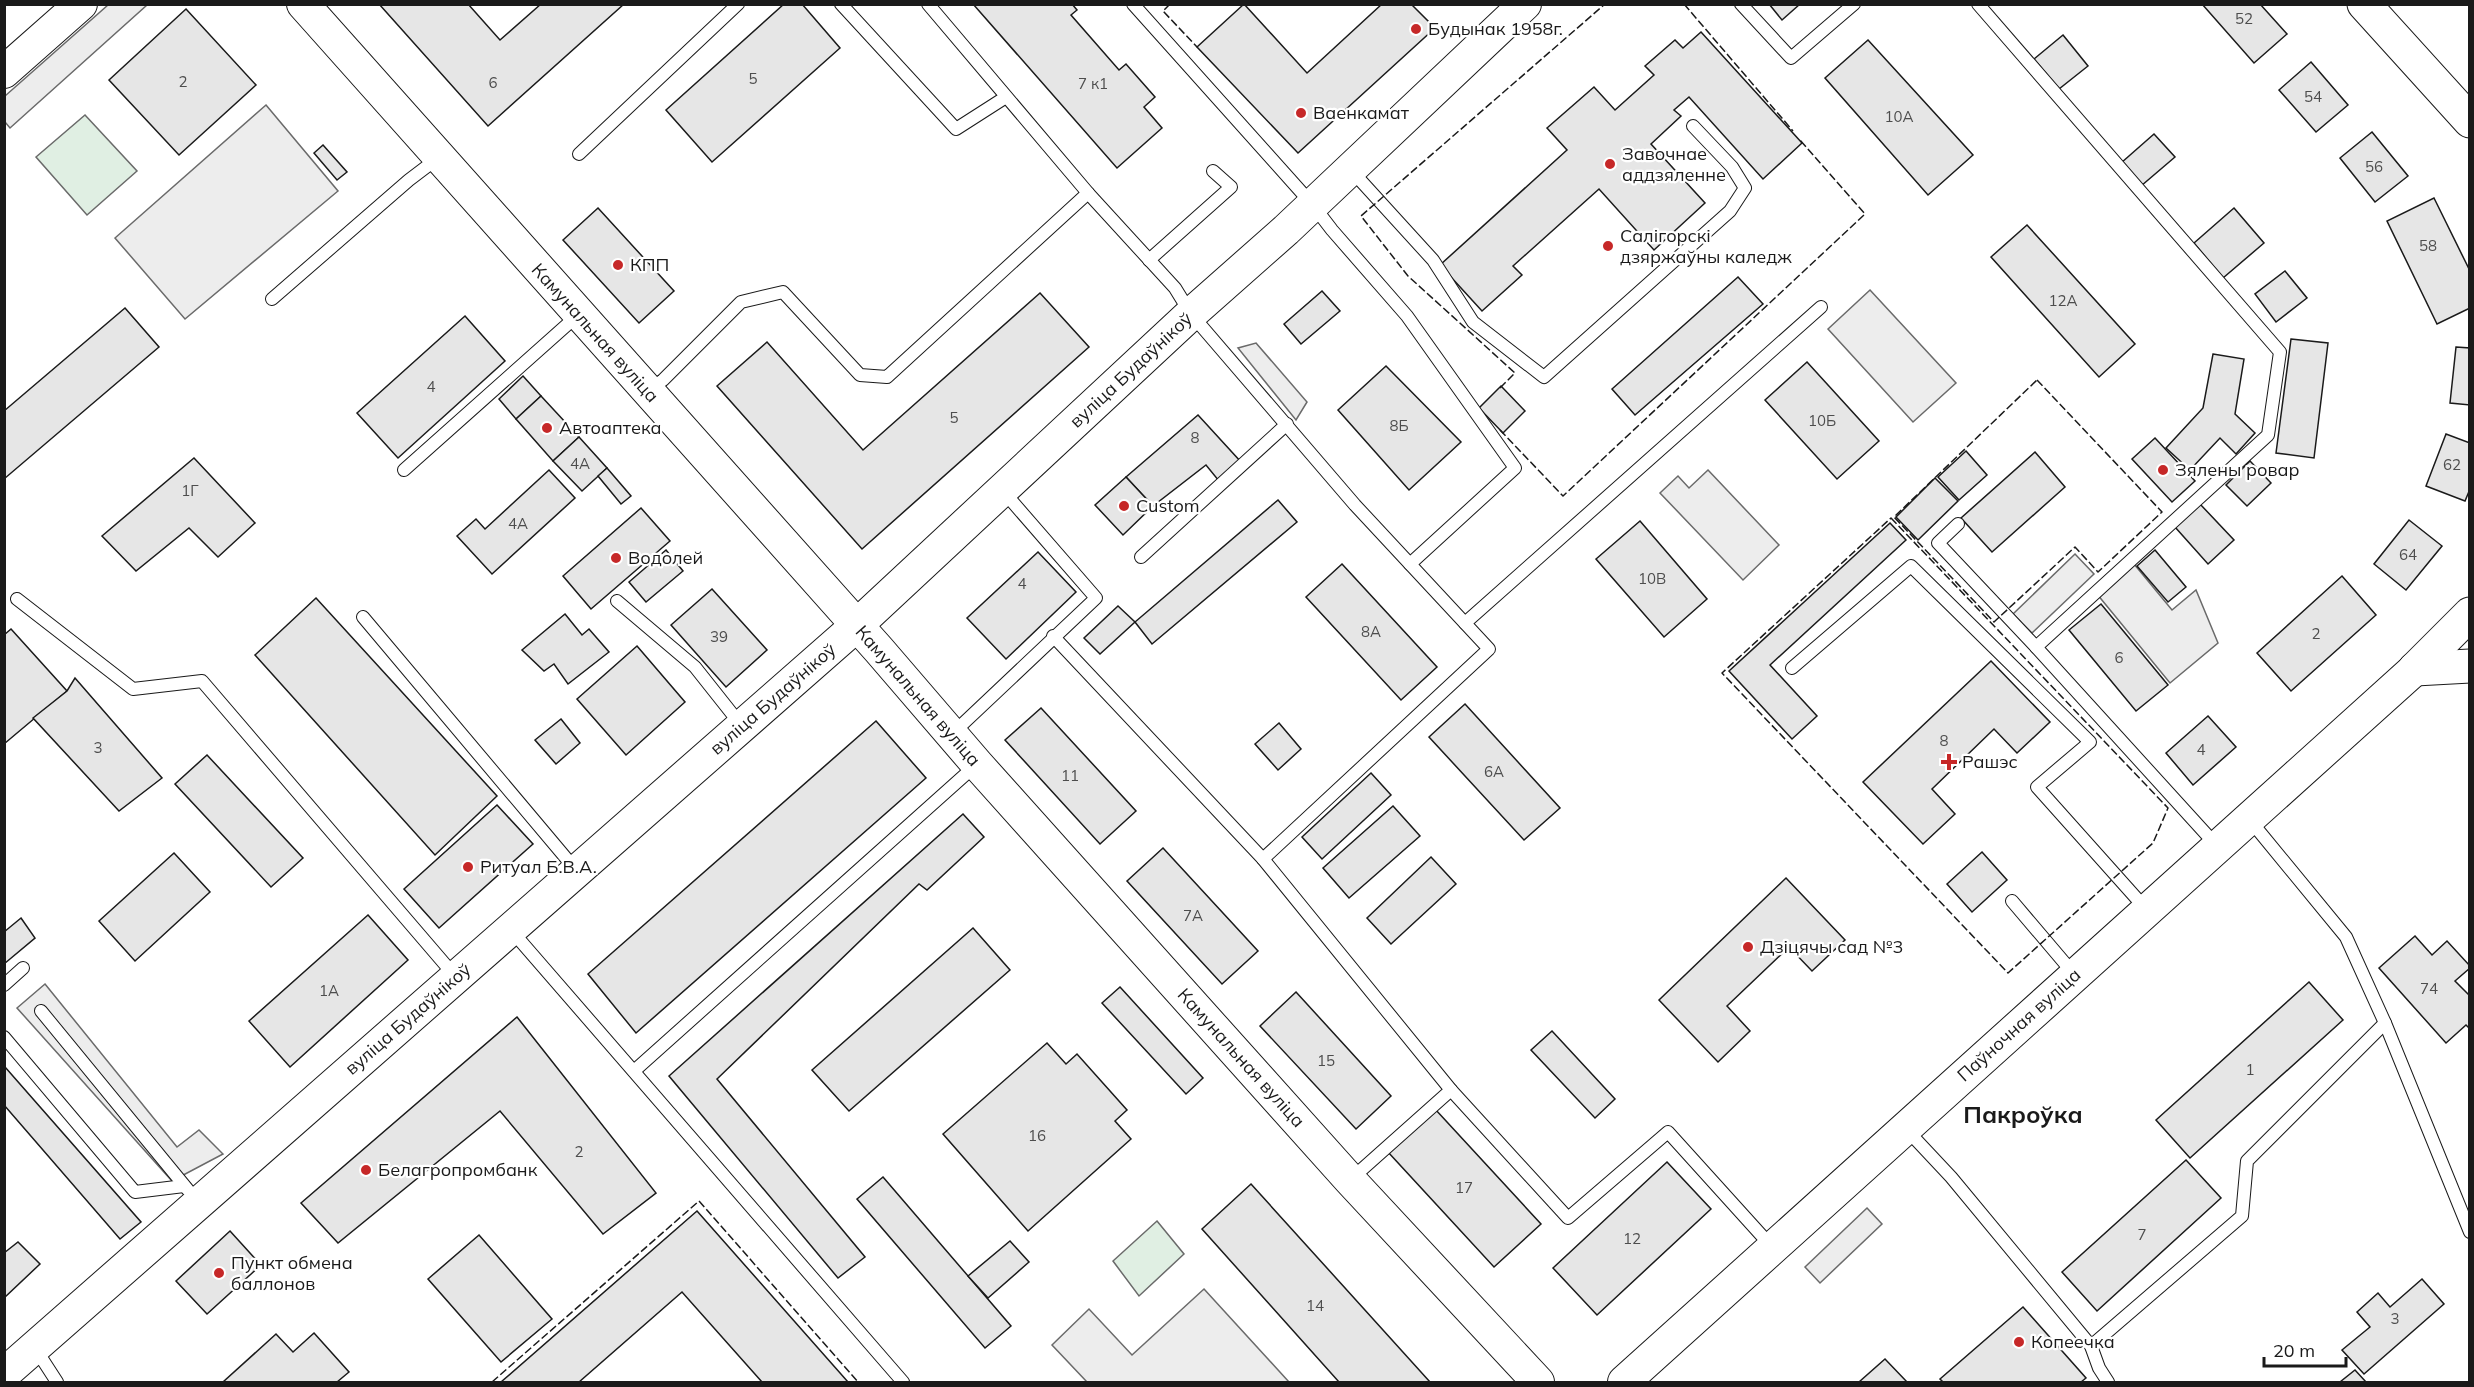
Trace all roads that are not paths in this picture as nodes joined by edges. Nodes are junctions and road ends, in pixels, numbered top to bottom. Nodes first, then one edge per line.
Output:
1 (81, 4) edge
2 (303, 4) edge
3 (738, 4) edge
4 (841, 4) edge
5 (928, 4) edge
6 (1133, 4) edge
7 (1525, 4) edge
8 (1741, 4) edge
9 (1854, 4) edge
10 (1978, 4) edge
11 (2364, 4) edge
12 (4, 72) edge
13 (1006, 97) junction
14 (2469, 121) edge
15 (1693, 126) dead end
16 (579, 154) dead end
17 (439, 158) junction
18 (1350, 169) junction
19 (1213, 171) dead end
20 (1089, 193) junction
21 (1312, 204) junction
22 (1149, 260) junction
23 (272, 299) dead end
24 (1821, 308) dead end
25 (1191, 314) junction
26 (579, 315) junction
27 (648, 391) junction
28 (1287, 424) junction
29 (404, 470) dead end
30 (1003, 491) junction
31 (1958, 524) dead end
32 (1141, 557) dead end
33 (1410, 564) junction
34 (17, 599) dead end
35 (617, 601) dead end
36 (2469, 614) edge
37 (363, 616) dead end
38 (1465, 622) junction
39 (856, 626) junction
40 (1053, 636) junction
41 (2036, 647) junction
42 (2469, 666) edge
43 (1792, 668) dead end
44 (2415, 669) junction
45 (742, 726) junction
46 (951, 735) junction
47 (977, 764) junction
48 (2248, 818) junction
49 (2217, 846) junction
50 (1263, 859) junction
51 (577, 871) junction
52 (2012, 901) dead end
53 (2147, 910) junction
54 (511, 929) junction
55 (23, 968) dead end
56 (2074, 975) junction
57 (456, 976) junction
58 (4, 985) edge
59 (40, 1011) dead end
60 (2385, 1023) junction
61 (4, 1037) edge
62 (634, 1071) junction
63 (1451, 1090) junction
64 (1905, 1128) junction
65 (1350, 1180) junction
66 (191, 1195) junction
67 (2469, 1232) edge
68 (1772, 1248) junction
69 (2091, 1346) junction
70 (34, 1347) junction
71 (4, 1374) edge
72 (57, 1383) edge
73 (903, 1383) edge
74 (1538, 1383) edge
75 (1624, 1383) edge
76 (2108, 1383) edge

1 - 12 street
2 - 17 street, Камунальная вуліца
3 - 16 lane
4 - 13 lane
5 - 13 lane
6 - 21 lane
7 - 18 street, вуліца Будаўнікоў
8 - 9 lane
10 - 41 lane
11 - 14 main road
13 - 20 lane
15 - 18 lane
17 - 23 lane
17 - 26 street, Камунальная вуліца
18 - 21 street, вуліца Будаўнікоў
19 - 22 lane
20 - 22 lane
20 - 27 lane
21 - 25 street, вуліца Будаўнікоў
21 - 33 lane
22 - 25 lane
24 - 38 lane
25 - 28 lane
25 - 30 street, вуліца Будаўнікоў
26 - 27 street, Камунальная вуліца
26 - 29 lane
27 - 39 street, Камунальная вуліца
28 - 32 lane
28 - 33 lane
30 - 39 street, вуліца Будаўнікоў
30 - 40 lane
31 - 41 lane
33 - 38 lane
34 - 57 lane
35 - 45 lane
36 - 44 main road
37 - 51 lane
38 - 50 lane
39 - 45 street, вуліца Будаўнікоў
39 - 46 street, Камунальная вуліца
40 - 46 lane
40 - 50 lane
41 - 49 lane
42 - 44 main road
43 - 53 lane
44 - 48 street, Паўночная вуліца
45 - 51 street, вуліца Будаўнікоў
46 - 47 street, Камунальная вуліца
47 - 62 lane
47 - 65 street, Камунальная вуліца
48 - 49 street, Паўночная вуліца
48 - 60 lane
49 - 53 street, Паўночная вуліца
50 - 63 lane
51 - 54 street, вуліца Будаўнікоў
52 - 56 lane
53 - 56 street, Паўночная вуліца
54 - 57 street, вуліца Будаўнікоў
54 - 62 lane
55 - 58 lane
56 - 64 street, Паўночная вуліца
57 - 66 street, вуліца Будаўнікоў
59 - 66 lane
60 - 67 lane
60 - 69 lane
61 - 66 lane
62 - 73 lane
63 - 65 lane
63 - 68 lane
64 - 68 street, Паўночная вуліца
64 - 69 lane
65 - 74 street, Камунальная вуліца
66 - 70 street, вуліца Будаўнікоў
68 - 75 street, Паўночная вуліца
69 - 76 lane
70 - 71 street, вуліца Будаўнікоў
70 - 72 lane

